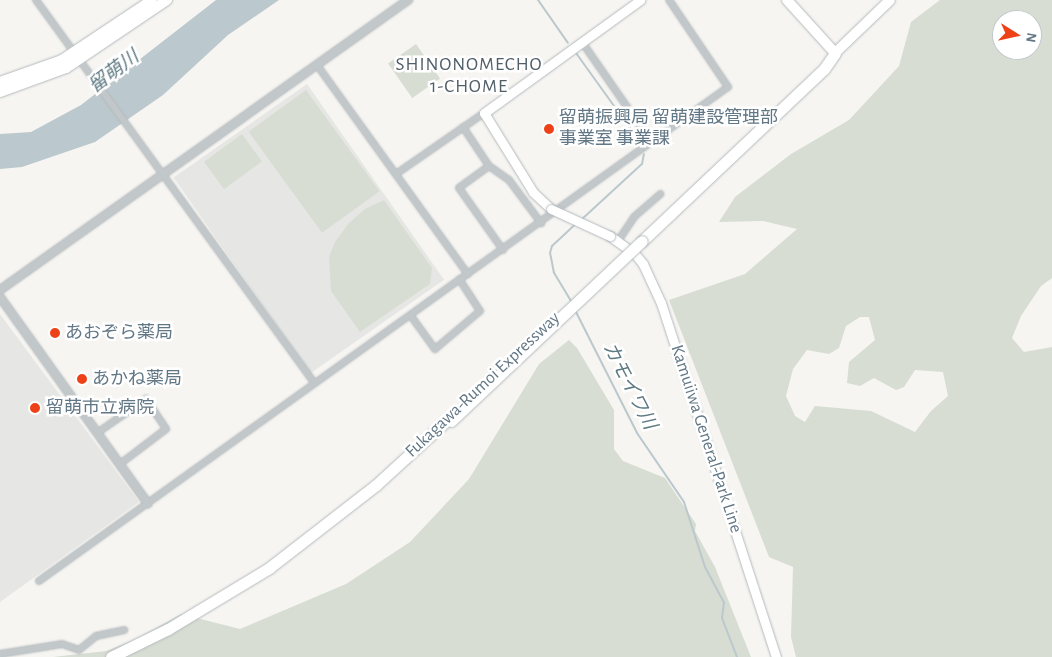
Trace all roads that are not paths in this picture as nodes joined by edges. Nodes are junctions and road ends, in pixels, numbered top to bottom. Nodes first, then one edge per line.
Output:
1 (36, 0) edge
2 (152, 0) edge
3 (167, 0) edge
4 (408, 0) edge
5 (640, 0) edge
6 (669, 0) edge
7 (787, 0) edge
8 (890, 0) edge
9 (582, 42) junction
10 (836, 54) junction
11 (77, 57) junction
12 (317, 64) junction
13 (0, 82) edge
14 (0, 92) edge
15 (484, 112) junction
16 (463, 127) junction
17 (650, 140) junction
18 (489, 166) junction
19 (163, 174) junction
20 (396, 174) junction
21 (660, 194) dead end
22 (541, 223) junction
23 (614, 239) junction
24 (502, 250) junction
25 (468, 274) junction
26 (459, 279) junction
27 (0, 290) edge
28 (0, 297) edge
29 (411, 316) junction
30 (314, 383) junction
31 (450, 419) junction
32 (97, 433) junction
33 (120, 464) junction
34 (148, 504) junction
35 (39, 581) dead end
36 (124, 630) dead end
37 (0, 654) edge
38 (111, 657) edge
39 (127, 657) edge
40 (776, 657) edge

1 - 11 street
2 - 11 highway
3 - 11 highway
4 - 12 street
5 - 9 main road
6 - 17 street
7 - 10 highway
8 - 10 highway
9 - 15 main road
9 - 17 street
10 - 31 highway, Fukagawa-Rumoi Expressway, bridge
11 - 13 highway
11 - 14 highway
11 - 19 street
12 - 19 street
12 - 20 street
15 - 16 street
15 - 23 main road, Kamuiiwa General-Park Line, bridge
16 - 18 street
16 - 20 street
17 - 22 street
18 - 22 street
18 - 24 street
19 - 27 street
19 - 30 street
20 - 25 street
21 - 23 street
22 - 24 street
23 - 40 main road, Kamuiiwa General-Park Line
24 - 25 street
25 - 26 street
26 - 29 street
26 - 29 street
28 - 32 street
29 - 30 street
30 - 34 street
31 - 38 highway, Fukagawa-Rumoi Expressway
31 - 39 highway, Fukagawa-Rumoi Expressway
32 - 33 street
32 - 33 street
33 - 34 street
34 - 35 street
36 - 37 street

